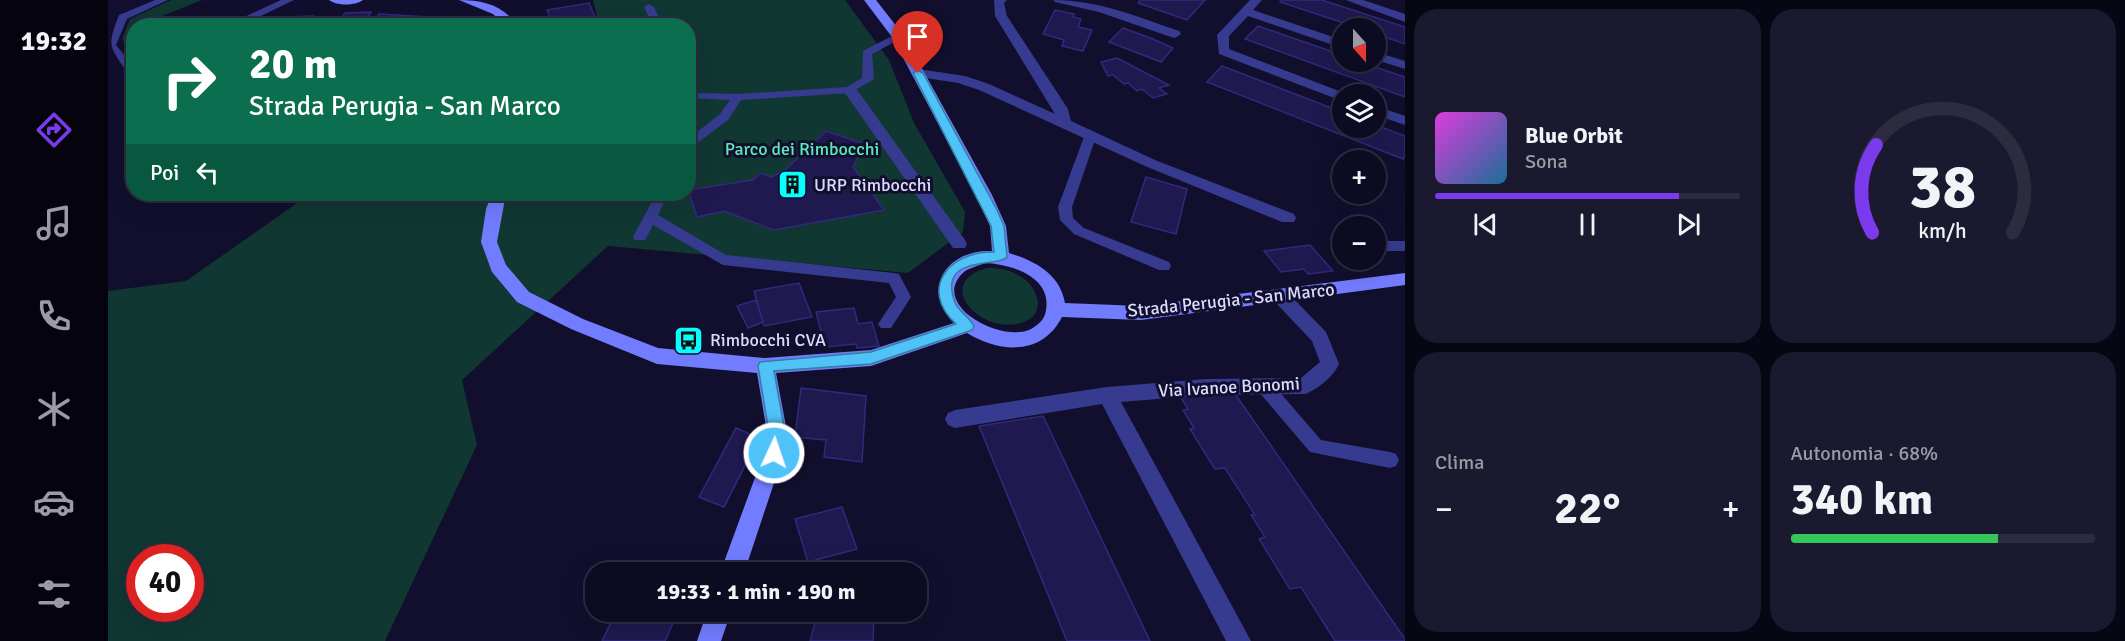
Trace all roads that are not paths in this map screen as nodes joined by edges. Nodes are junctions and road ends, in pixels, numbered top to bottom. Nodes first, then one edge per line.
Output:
1 (163, 0) edge
2 (289, 0) edge
3 (335, 0) edge
4 (357, 0) edge
5 (465, 0) edge
6 (870, 0) edge
7 (1000, 0) edge
8 (1059, 0) edge
9 (1256, 0) edge
10 (1352, 0) edge
11 (649, 7) dead end
12 (1245, 11) junction
13 (248, 18) edge
14 (507, 18) edge
15 (654, 18) edge
16 (1405, 18) edge
17 (1175, 34) dead end
18 (898, 36) junction
19 (1332, 41) edge
20 (1386, 59) edge
21 (126, 63) edge
22 (1405, 65) edge
23 (918, 73) junction
24 (850, 90) junction
25 (1332, 94) edge
26 (696, 96) edge
27 (738, 97) junction
28 (1386, 114) edge
29 (1405, 121) edge
30 (1064, 123) junction
31 (1091, 134) junction
32 (696, 140) edge
33 (497, 201) edge
34 (658, 201) edge
35 (650, 217) junction
36 (1288, 218) dead end
37 (640, 237) dead end
38 (959, 244) dead end
39 (1386, 246) edge
40 (1405, 246) edge
41 (1001, 257) junction
42 (1164, 266) dead end
43 (1405, 279) edge
44 (1281, 297) junction
45 (1057, 310) junction
46 (886, 324) dead end
47 (967, 326) junction
48 (765, 366) junction
49 (1265, 387) junction
50 (1107, 395) junction
51 (956, 418) dead end
52 (1390, 460) dead end
53 (736, 562) edge
54 (716, 622) edge
55 (709, 641) edge
56 (1239, 641) edge

1 - 21 lane
2 - 13 lane
3 - 4 main road
5 - 14 main road
6 - 18 main road
7 - 30 street
8 - 17 street
9 - 12 street
10 - 16 street
11 - 15 lane
12 - 19 street
12 - 25 street
18 - 23 main road
18 - 24 lane
20 - 22 street
23 - 30 street
23 - 41 main road
24 - 27 lane
24 - 38 street
26 - 27 lane
27 - 32 lane
28 - 29 street
30 - 31 street
31 - 36 street
31 - 42 lane
33 - 48 main road
34 - 35 lane
35 - 37 lane
35 - 46 lane
39 - 40 lane
41 - 45 main road
41 - 47 main road
43 - 44 main road, Strada Perugia - San Marco
44 - 45 main road, Strada Perugia - San Marco
44 - 49 street, Via Ivanoe Bonomi
45 - 47 main road
47 - 48 main road
48 - 53 main road
49 - 50 street, Via Ivanoe Bonomi
49 - 52 lane
50 - 51 street, Via Ivanoe Bonomi
50 - 56 street
54 - 55 main road

